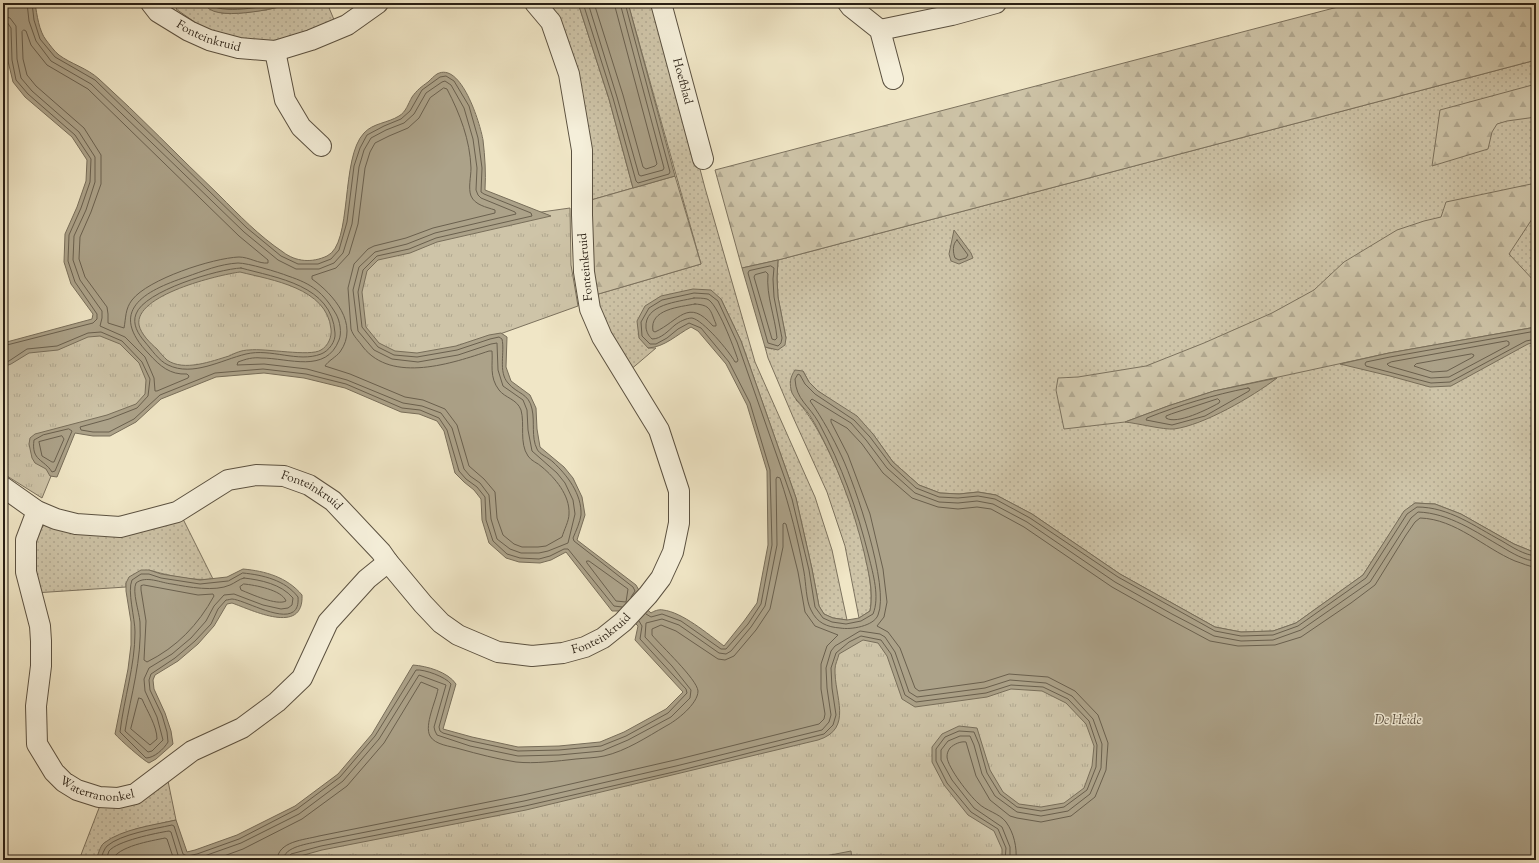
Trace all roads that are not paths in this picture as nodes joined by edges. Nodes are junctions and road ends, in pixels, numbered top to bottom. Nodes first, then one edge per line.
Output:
1 (151, 3) edge
2 (378, 3) edge
3 (535, 3) edge
4 (661, 3) edge
5 (848, 3) edge
6 (996, 3) edge
7 (880, 30) junction
8 (275, 51) junction
9 (893, 79) dead end
10 (321, 146) dead end
11 (703, 159) dead end
12 (3, 487) edge
13 (36, 511) junction
14 (388, 562) junction

1 - 8 street, Fonteinkruid
2 - 8 street, Fonteinkruid
3 - 14 street, Fonteinkruid
4 - 11 street, Hoefblad
5 - 7 street
6 - 7 street
7 - 9 street
8 - 10 street
12 - 13 street, Fonteinkruid
13 - 14 street, Fonteinkruid
13 - 14 street, Waterranonkel

